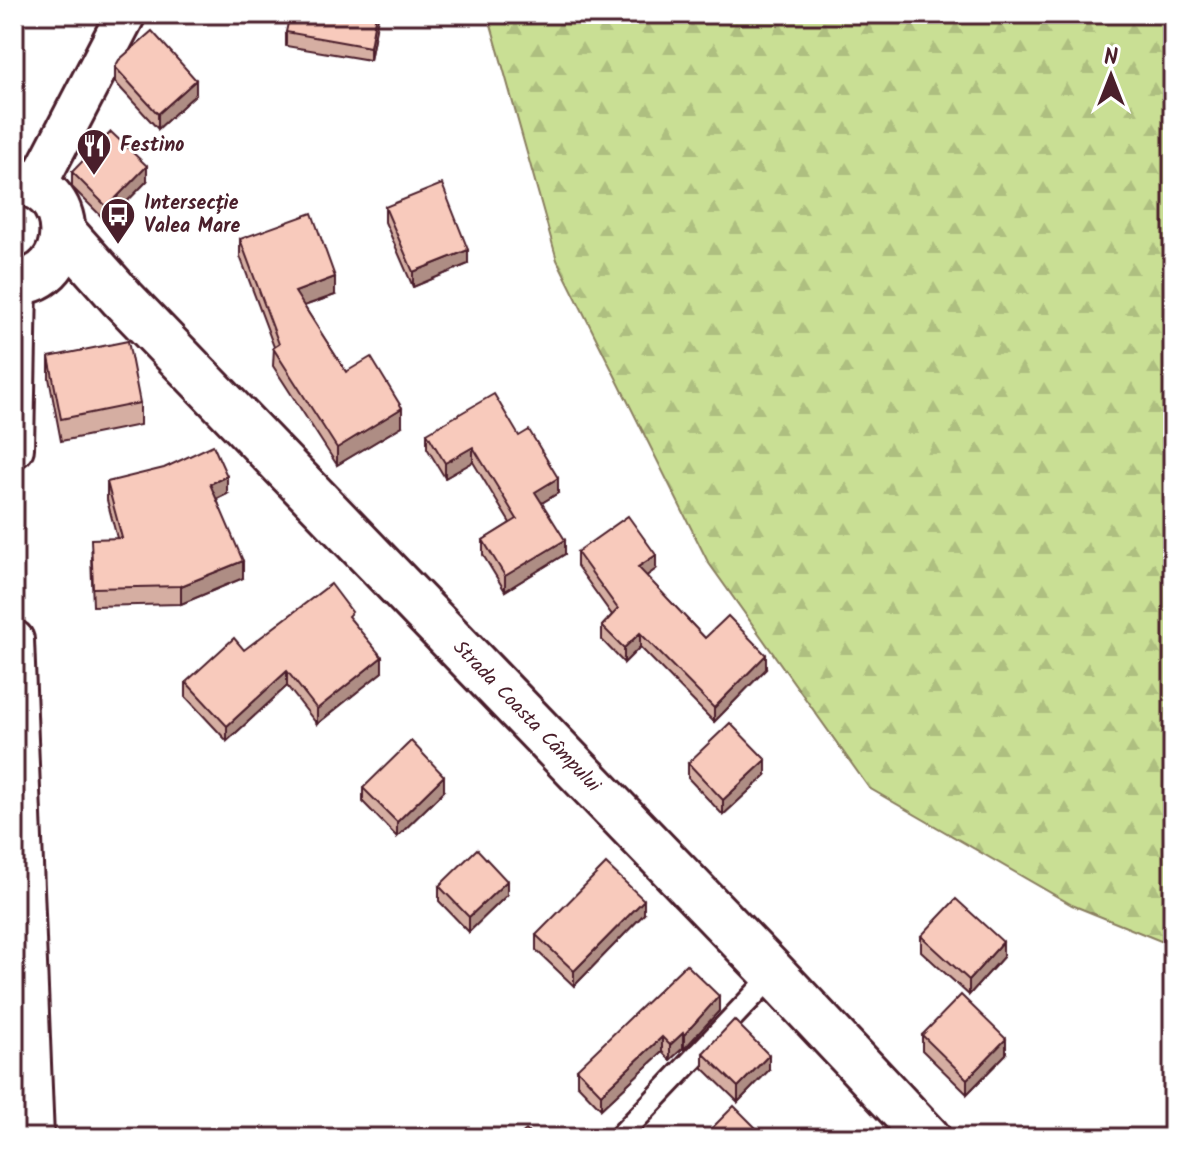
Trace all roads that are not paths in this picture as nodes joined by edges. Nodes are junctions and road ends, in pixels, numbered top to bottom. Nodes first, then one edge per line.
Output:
1 (126, 14) edge
2 (21, 176) edge
3 (64, 233) junction
4 (24, 280) edge
5 (122, 298) junction
6 (14, 448) edge
7 (14, 640) edge
8 (19, 927) edge
9 (774, 974) junction
10 (34, 1138) edge
11 (618, 1138) edge
12 (928, 1138) edge

1 - 2 street
2 - 3 street, Strada Coasta Câmpului
3 - 4 street
3 - 5 street, Strada Coasta Câmpului
4 - 5 street, Strada Coasta Câmpului
4 - 6 street
5 - 9 street, Strada Coasta Câmpului
7 - 8 street
8 - 10 street
9 - 11 lane
9 - 12 street, Strada Coasta Câmpului

